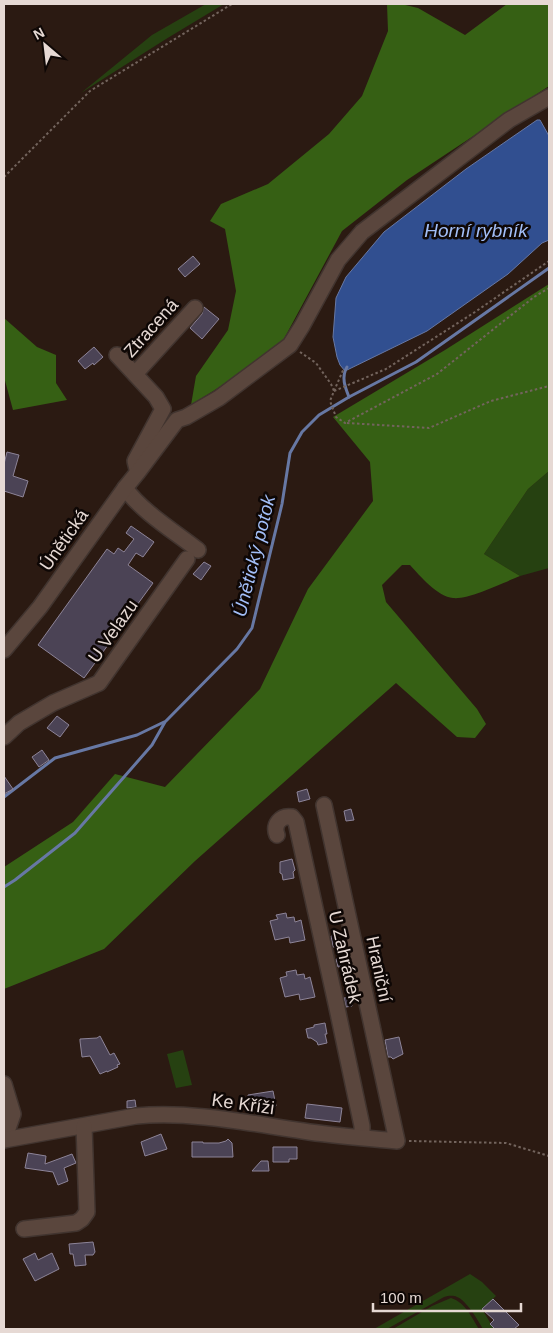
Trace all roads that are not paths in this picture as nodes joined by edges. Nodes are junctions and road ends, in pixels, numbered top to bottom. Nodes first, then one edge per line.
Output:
1 (549, 98) edge
2 (195, 308) dead end
3 (117, 356) dead end
4 (135, 374) junction
5 (138, 472) junction
6 (125, 488) junction
7 (4, 650) edge
8 (4, 737) edge
9 (324, 805) dead end
10 (277, 836) dead end
11 (4, 1084) edge
12 (84, 1126) junction
13 (362, 1138) junction
14 (4, 1140) edge
15 (397, 1141) joint
16 (24, 1230) dead end

1 - 5 street, Únětická
2 - 4 street, Ztracená
3 - 4 street, Ztracená
4 - 5 street, Ztracená
5 - 6 street, Únětická
6 - 7 street, Únětická
6 - 8 street, U Velazu
9 - 15 street, Hraniční
10 - 13 street, U Zahrádek
11 - 14 street
12 - 13 street, Ke Kříži
12 - 14 street, Ke Kříži
12 - 16 street
13 - 15 street, Ke Kříži

